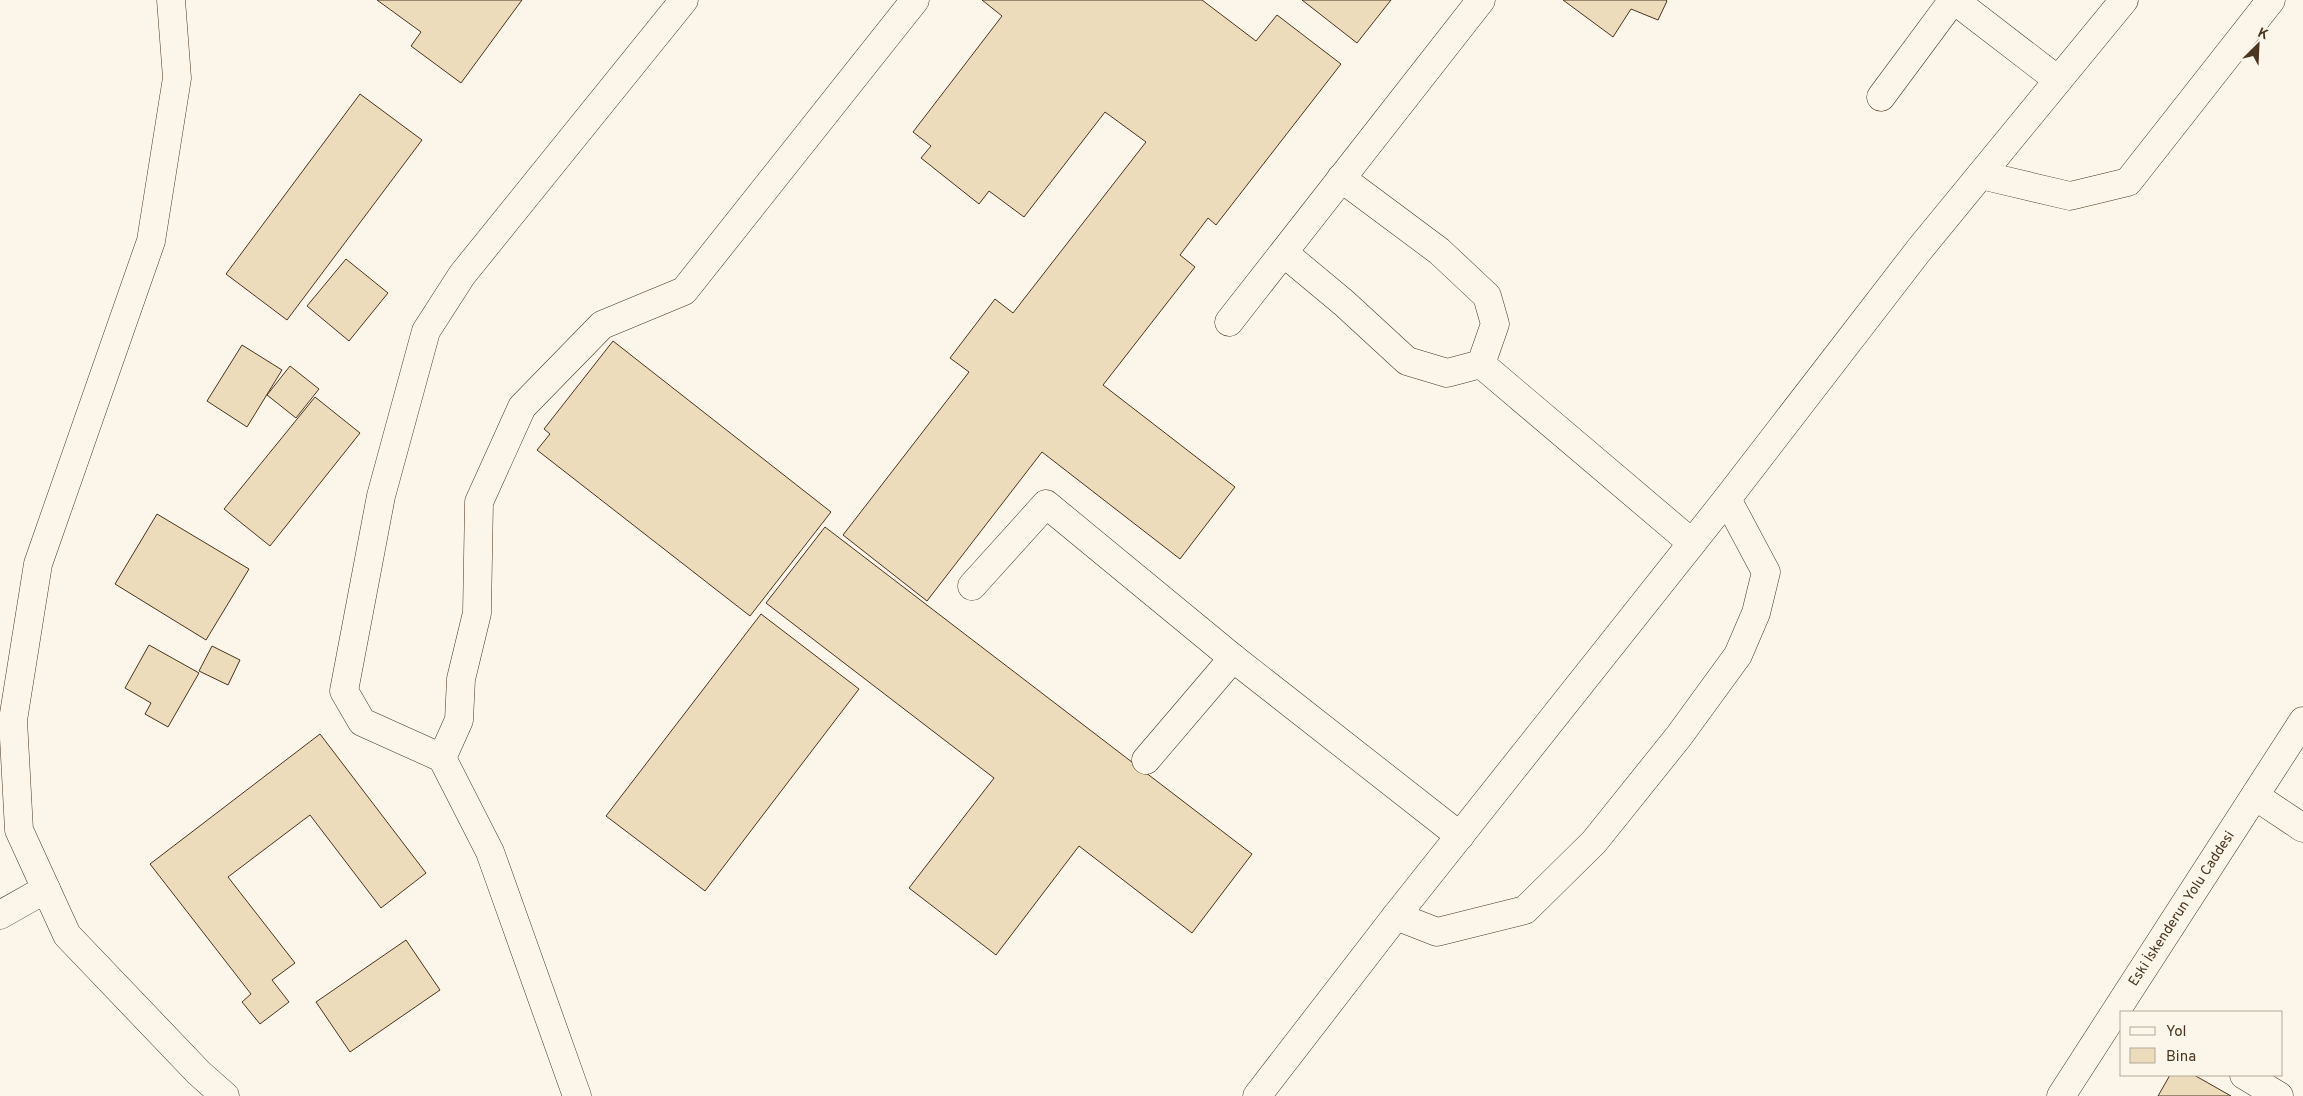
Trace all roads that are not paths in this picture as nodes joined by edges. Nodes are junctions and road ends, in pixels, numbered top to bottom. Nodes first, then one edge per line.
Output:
1 (171, 0) edge
2 (684, 0) edge
3 (915, 0) edge
4 (1481, 0) edge
5 (1954, 0) edge
6 (2124, 0) edge
7 (2271, 0) edge
8 (2058, 80) junction
9 (1881, 97) dead end
10 (1981, 175) junction
11 (1341, 178) junction
12 (1284, 253) junction
13 (1229, 322) dead end
14 (1481, 364) junction
15 (1727, 499) junction
16 (1692, 543) junction
17 (972, 586) dead end
18 (1233, 658) junction
19 (2303, 721) edge
20 (442, 758) junction
21 (1146, 760) dead end
22 (2255, 796) junction
23 (2303, 828) edge
24 (1460, 836) junction
25 (46, 889) junction
26 (0, 915) edge
27 (1396, 916) junction
28 (2133, 1006) edge
29 (2120, 1022) edge
30 (2246, 1076) edge
31 (225, 1096) edge
32 (577, 1096) edge
33 (1257, 1096) edge
34 (2061, 1096) edge
35 (2279, 1096) edge

1 - 25 street
2 - 20 street
3 - 20 street
4 - 11 street
5 - 8 street
5 - 9 street
6 - 8 street
7 - 10 street
8 - 10 street
10 - 15 street
11 - 12 street
11 - 14 street
12 - 13 street
12 - 14 street
14 - 16 street
15 - 16 street
15 - 27 street
16 - 24 street
17 - 18 street
18 - 21 street
18 - 24 street
19 - 22 street, Eski İskenderun Yolu Caddesi
20 - 32 street
22 - 23 street
22 - 28 street, Eski İskenderun Yolu Caddesi
24 - 27 street
25 - 26 street
25 - 31 street
27 - 33 street
29 - 34 street, Eski İskenderun Yolu Caddesi
30 - 35 street

